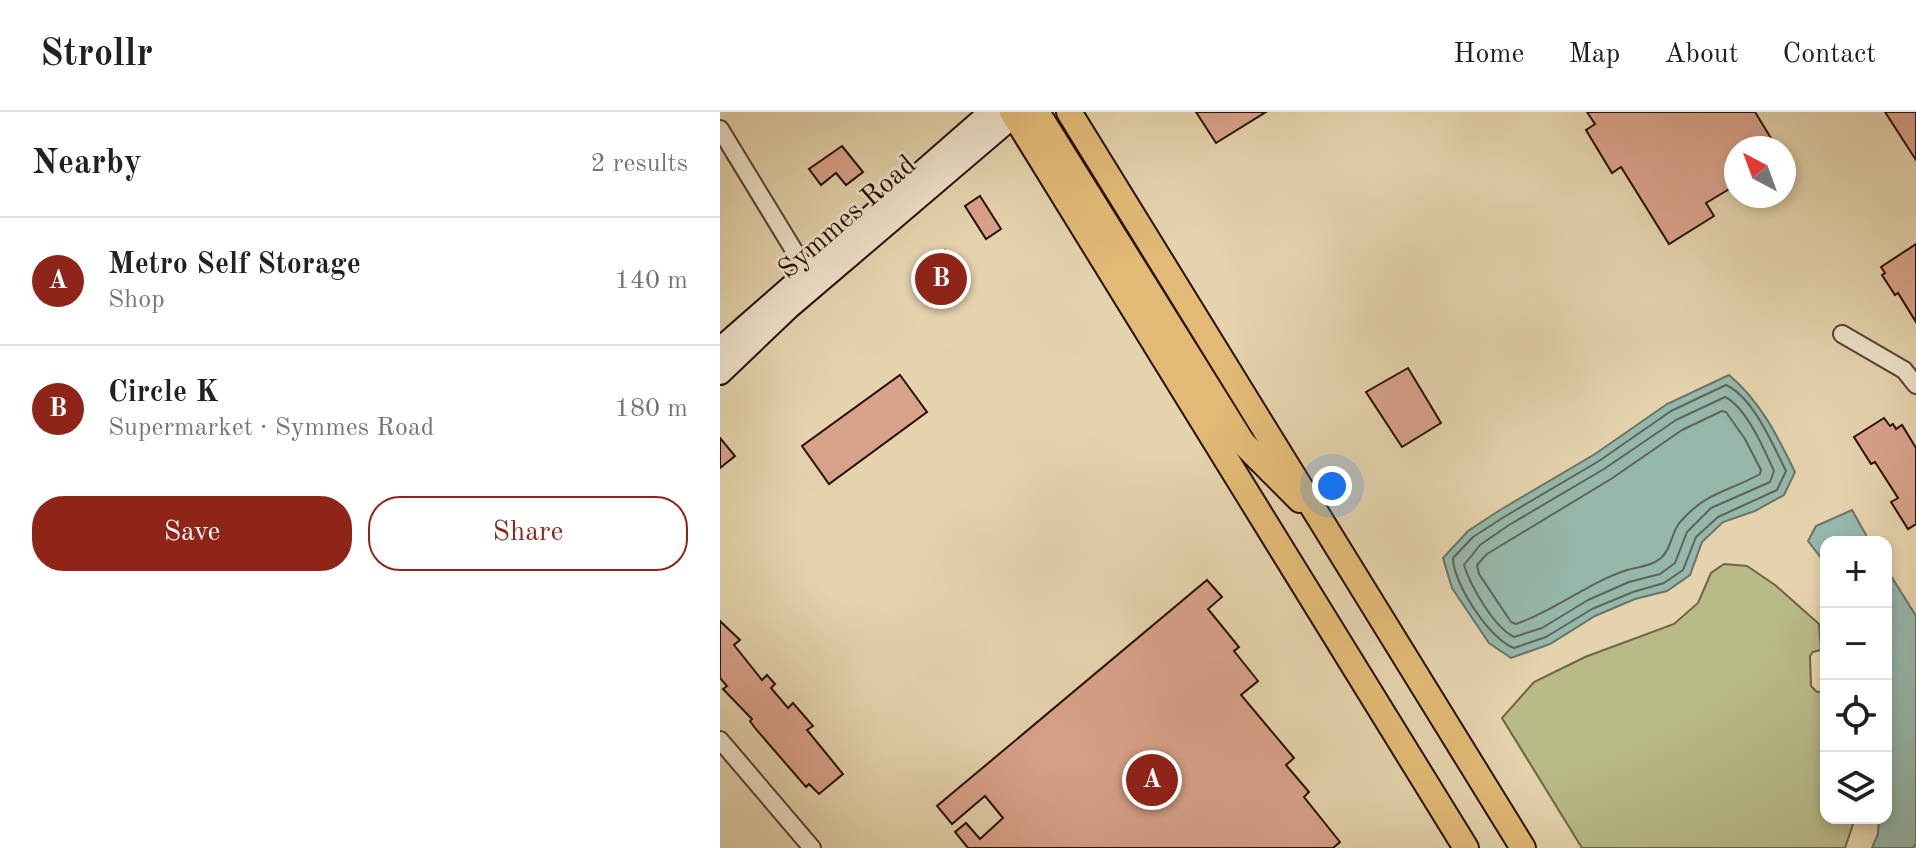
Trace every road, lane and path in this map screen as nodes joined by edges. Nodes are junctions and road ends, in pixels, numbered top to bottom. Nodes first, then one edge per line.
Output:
1 (1069, 112) edge
2 (1014, 113) edge
3 (720, 129) edge
4 (813, 276) junction
5 (1842, 334) dead end
6 (720, 349) edge
7 (720, 373) edge
8 (1916, 385) edge
9 (1320, 517) junction
10 (720, 740) edge
11 (812, 848) edge
12 (1466, 848) edge
13 (1523, 848) edge

1 - 9 main road
2 - 4 street, Symmes Road
2 - 9 main road
2 - 12 main road
3 - 4 street
4 - 6 street, Symmes Road
4 - 7 street, Symmes Road
5 - 8 street
9 - 13 main road
10 - 11 street

